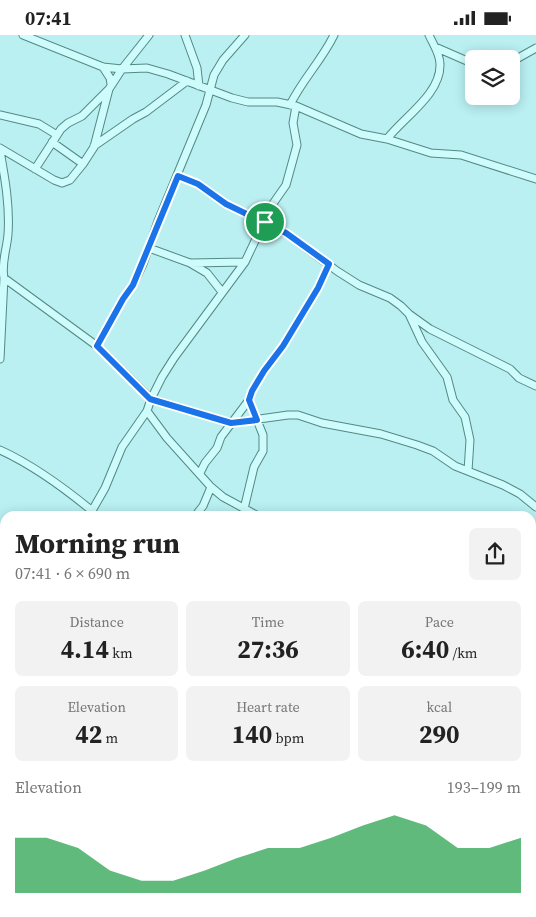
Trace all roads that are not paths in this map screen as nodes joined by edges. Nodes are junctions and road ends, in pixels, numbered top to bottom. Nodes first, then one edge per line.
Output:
1 (23, 35) edge
2 (149, 35) edge
3 (184, 35) edge
4 (245, 35) edge
5 (334, 35) edge
6 (429, 35) edge
7 (435, 47) junction
8 (536, 48) edge
9 (520, 57) edge
10 (465, 60) edge
11 (103, 67) junction
12 (122, 69) junction
13 (187, 81) junction
14 (199, 85) junction
15 (110, 87) junction
16 (211, 90) junction
17 (293, 105) junction
18 (0, 115) edge
19 (57, 135) junction
20 (387, 139) junction
21 (52, 143) junction
22 (94, 147) junction
23 (0, 150) edge
24 (83, 164) junction
25 (35, 169) junction
26 (178, 176) junction
27 (536, 179) edge
28 (265, 222) junction
29 (149, 248) junction
30 (245, 262) junction
31 (190, 263) junction
32 (329, 264) junction
33 (1, 268) edge
34 (4, 277) junction
35 (222, 292) junction
36 (408, 314) junction
37 (97, 346) junction
38 (0, 359) edge
39 (536, 386) edge
40 (150, 399) junction
41 (249, 400) junction
42 (147, 411) junction
43 (257, 420) junction
44 (231, 423) junction
45 (0, 449) edge
46 (468, 471) junction
47 (200, 473) junction
48 (211, 487) junction
49 (536, 507) edge
50 (244, 509) junction
51 (88, 511) edge
52 (91, 511) edge
53 (199, 511) edge
54 (248, 511) edge

1 - 11 street
2 - 12 street
3 - 14 street
4 - 16 street
5 - 17 street
6 - 7 street
7 - 10 street
7 - 20 street
8 - 9 street
11 - 12 street
11 - 15 street
12 - 13 street
12 - 15 street
13 - 14 street
13 - 22 street
14 - 16 street
15 - 19 street
15 - 22 street
16 - 17 street
16 - 26 street
17 - 20 street
17 - 28 street
18 - 19 street
19 - 21 street
20 - 27 street
21 - 24 street
21 - 25 street
22 - 24 street
23 - 25 street
23 - 33 street
24 - 25 street
26 - 28 street
26 - 29 street
28 - 30 street
28 - 32 street
29 - 31 street
29 - 37 street
30 - 31 street
30 - 35 street
31 - 35 street
32 - 36 street
32 - 41 street
33 - 34 street
34 - 37 street
34 - 38 street
35 - 40 street
36 - 39 street
36 - 46 street
37 - 40 street
40 - 42 street
40 - 44 street
41 - 43 street
41 - 44 street
42 - 47 street
42 - 52 street
43 - 44 street
43 - 46 street
43 - 50 street
44 - 47 street
45 - 51 street
46 - 49 street
47 - 48 street
48 - 50 street
48 - 53 street
50 - 54 street

